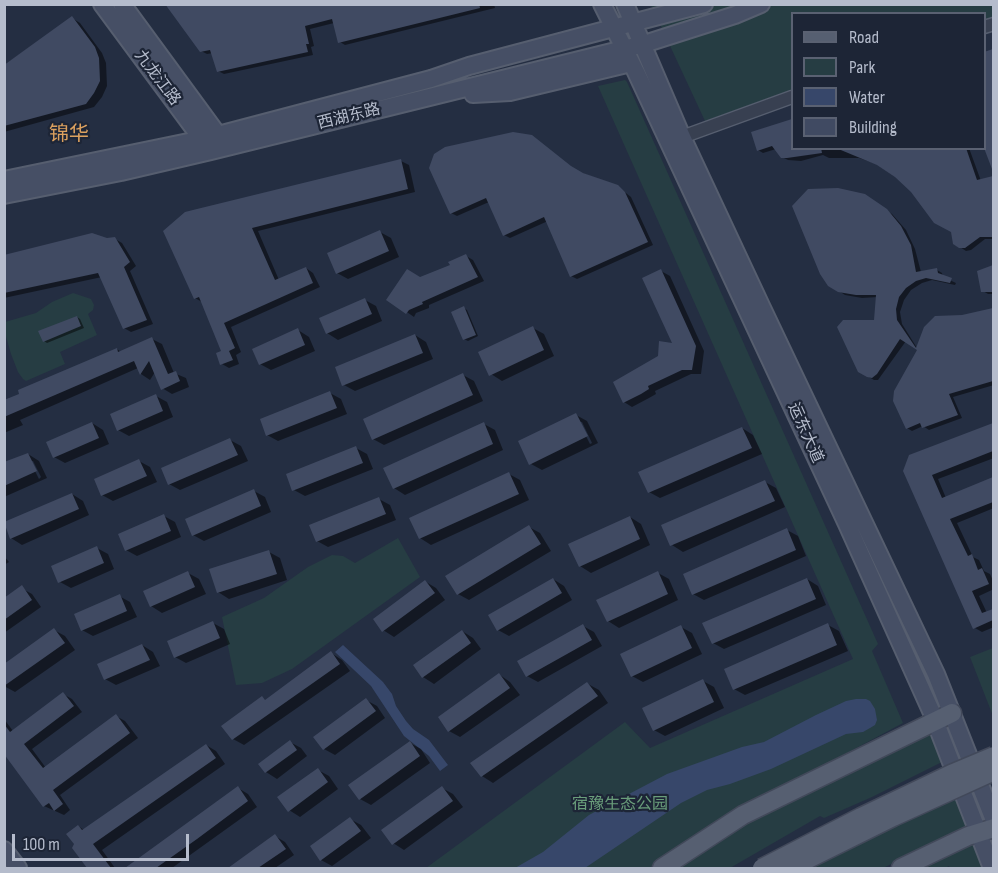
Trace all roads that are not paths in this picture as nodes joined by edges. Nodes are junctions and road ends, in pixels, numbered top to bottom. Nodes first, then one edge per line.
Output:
1 (602, 4) edge
2 (625, 4) edge
3 (704, 4) edge
4 (761, 4) edge
5 (113, 7) edge
6 (633, 23) junction
7 (613, 28) junction
8 (644, 44) junction
9 (628, 56) junction
10 (791, 97) edge
11 (682, 137) junction
12 (215, 143) junction
13 (4, 180) edge
14 (4, 195) edge
15 (944, 717) junction
16 (993, 756) edge
17 (993, 771) edge
18 (993, 820) edge
19 (986, 830) edge
20 (4, 850) edge
21 (18, 868) edge
22 (662, 868) edge
23 (762, 868) edge
24 (790, 868) edge
25 (901, 868) edge
26 (992, 868) edge

1 - 7 main road, 运东大道
2 - 6 main road, 运东大道
3 - 6 main road, 西湖东路
4 - 8 main road, 西湖东路
5 - 12 main road, 九龙江路
6 - 7 main road, 西湖东路
6 - 8 main road, 运东大道
7 - 9 main road, 运东大道
7 - 12 main road, 西湖东路
8 - 9 main road, 西湖东路
8 - 11 main road, 运东大道
9 - 12 main road, 西湖东路
9 - 15 main road, 运东大道
10 - 11 street
11 - 15 main road, 运东大道
12 - 13 main road, 西湖东路
12 - 14 main road, 西湖东路
15 - 18 main road, 运东大道
15 - 19 main road, 运东大道
15 - 22 main road
16 - 23 main road, bridge
17 - 24 main road, bridge
19 - 25 main road
19 - 26 main road, 运东大道
20 - 21 main road

